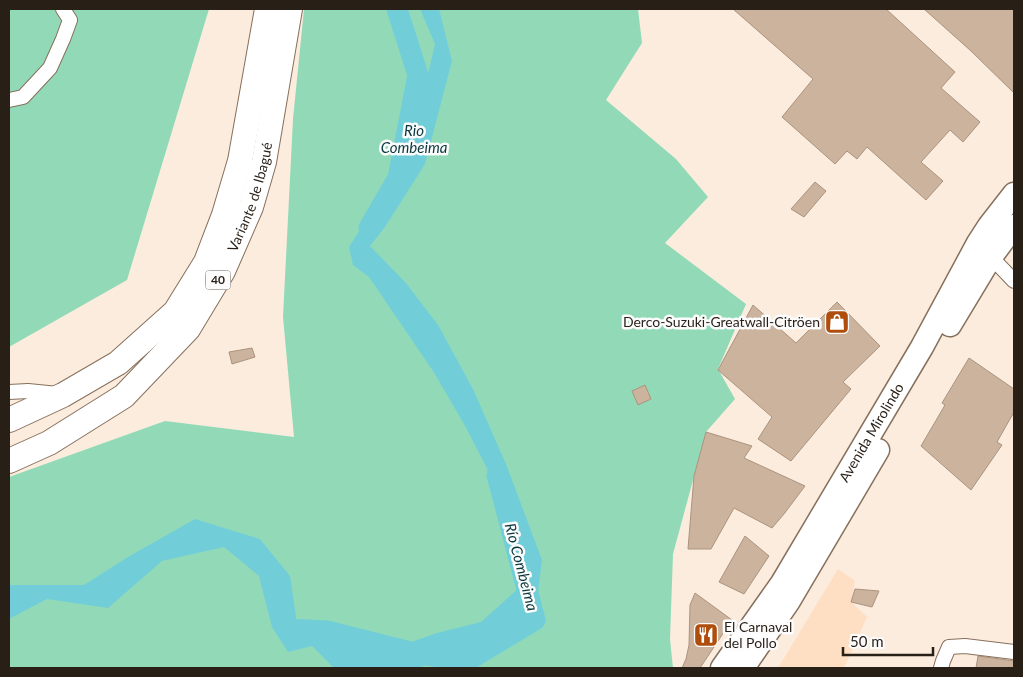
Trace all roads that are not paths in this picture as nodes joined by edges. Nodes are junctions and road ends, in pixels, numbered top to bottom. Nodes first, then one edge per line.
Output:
1 (63, 9) edge
2 (267, 9) edge
3 (290, 9) edge
4 (9, 100) edge
5 (1014, 194) edge
6 (1014, 226) edge
7 (991, 257) junction
8 (1014, 281) edge
9 (9, 392) edge
10 (63, 394) junction
11 (9, 420) edge
12 (9, 460) edge
13 (1014, 652) edge
14 (722, 668) edge
15 (743, 668) edge
16 (942, 668) edge

1 - 4 street
2 - 10 highway, Variante de Ibagué / 40
3 - 12 highway, Variante de Ibagué / 40
5 - 14 main road, Avenida Mirolindo
6 - 7 main road, Avenida Mirolindo
7 - 8 street
7 - 15 main road, Avenida Mirolindo
9 - 10 street
10 - 11 highway, Variante de Ibagué / 40
13 - 16 street

